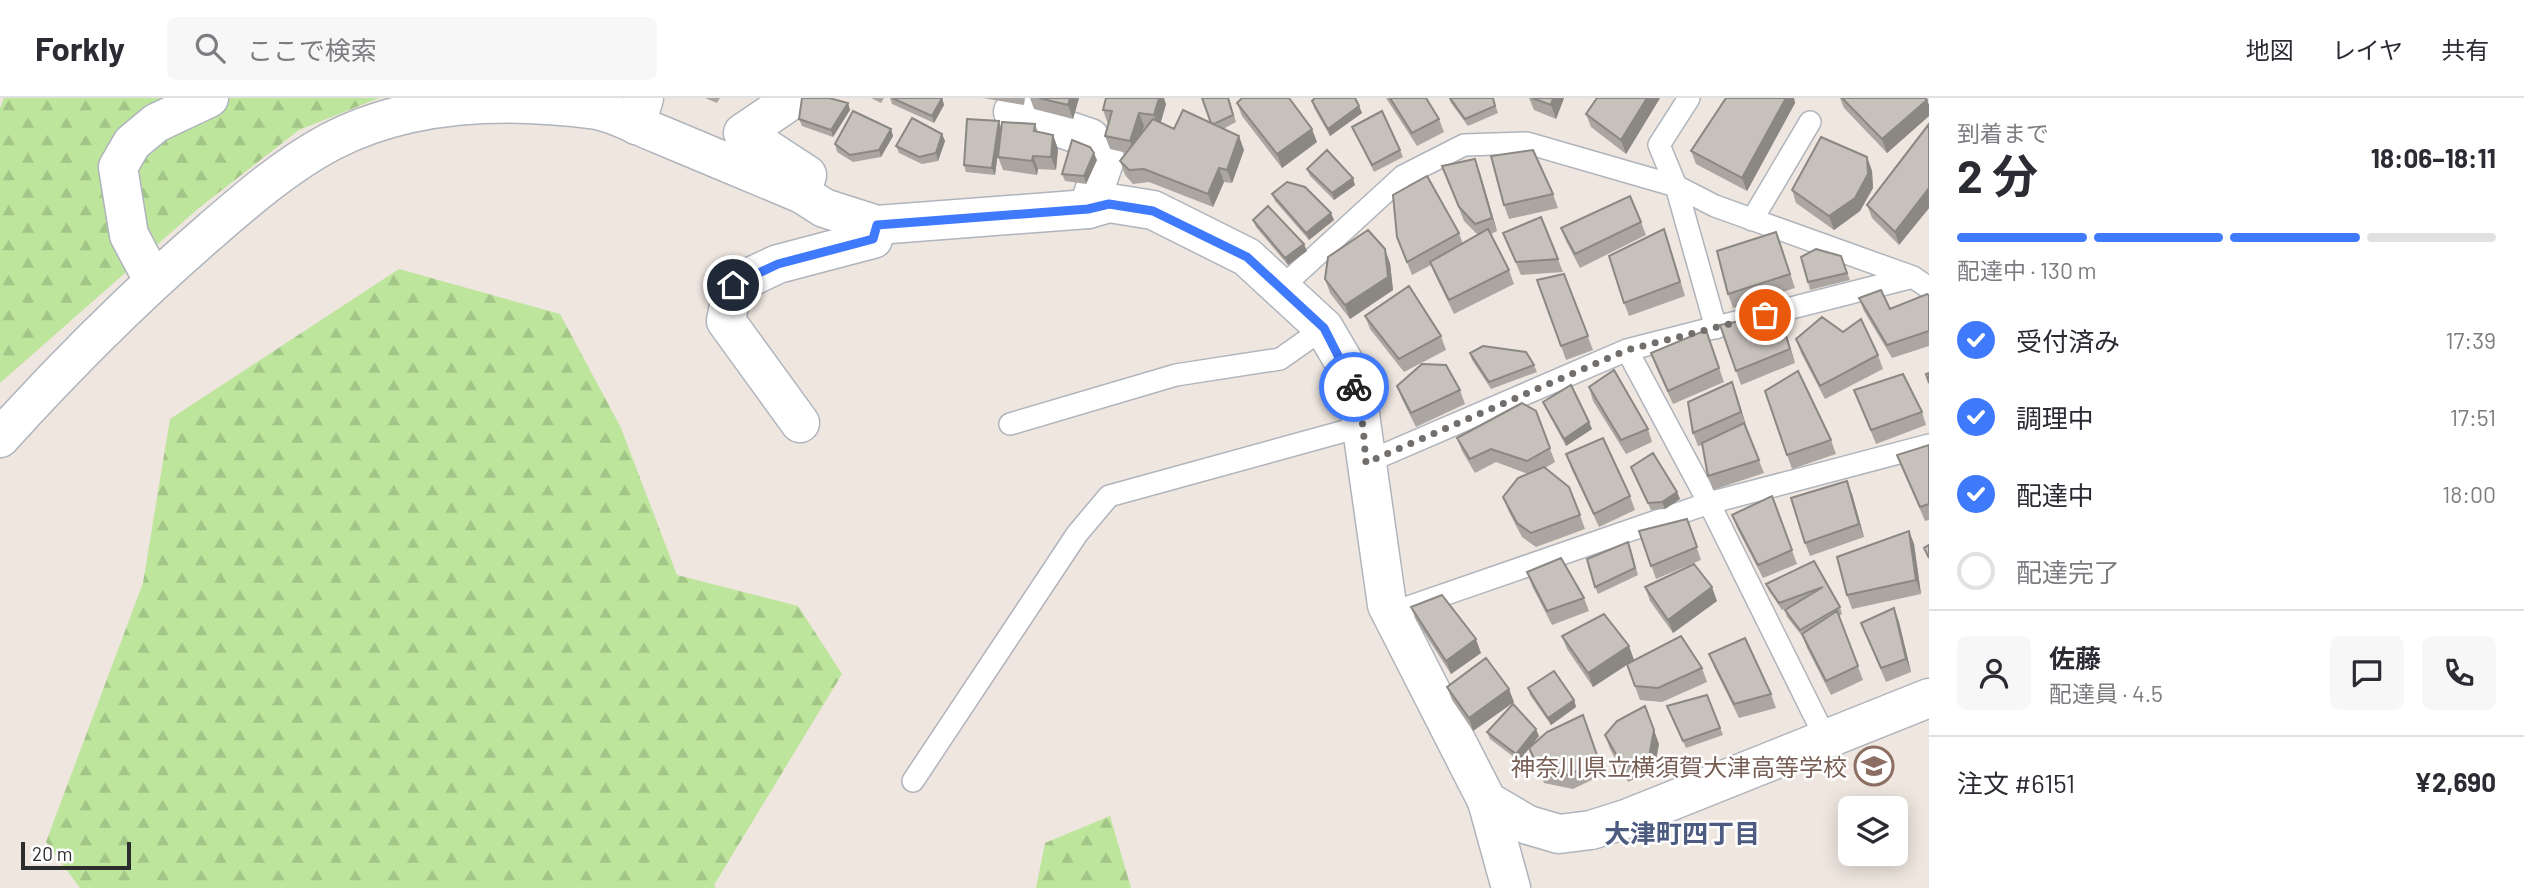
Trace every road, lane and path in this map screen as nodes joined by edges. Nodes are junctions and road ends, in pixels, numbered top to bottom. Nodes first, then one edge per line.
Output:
1 (209, 98) edge
2 (1689, 98) edge
3 (787, 103) dead end
4 (640, 112) edge
5 (1013, 112) dead end
6 (1810, 122) dead end
7 (1676, 186) junction
8 (803, 194) junction
9 (1088, 209) junction
10 (1752, 220) junction
11 (877, 225) junction
12 (153, 280) junction
13 (1921, 283) edge
14 (1281, 288) junction
15 (1324, 328) junction
16 (1716, 328) junction
17 (1627, 350) junction
18 (800, 423) dead end
19 (1010, 424) dead end
20 (0, 438) edge
21 (1364, 444) junction
22 (1929, 445) edge
23 (1709, 503) junction
24 (1391, 613) junction
25 (1929, 698) edge
26 (1826, 739) junction
27 (913, 781) dead end
28 (1487, 802) junction
29 (1511, 888) edge

1 - 12 street
2 - 7 lane
3 - 8 street
4 - 8 street
4 - 12 street
5 - 9 street
6 - 10 lane
7 - 10 lane
7 - 14 lane
7 - 16 lane
8 - 11 street
9 - 11 street
9 - 14 street
10 - 13 lane
11 - 18 street
12 - 20 street
13 - 16 lane
14 - 15 street
15 - 19 lane
15 - 21 street
16 - 17 lane
17 - 21 lane
17 - 23 lane
21 - 24 street
21 - 27 lane
22 - 23 lane
23 - 24 lane
23 - 26 lane
24 - 28 street
25 - 26 street
26 - 28 street
28 - 29 street

